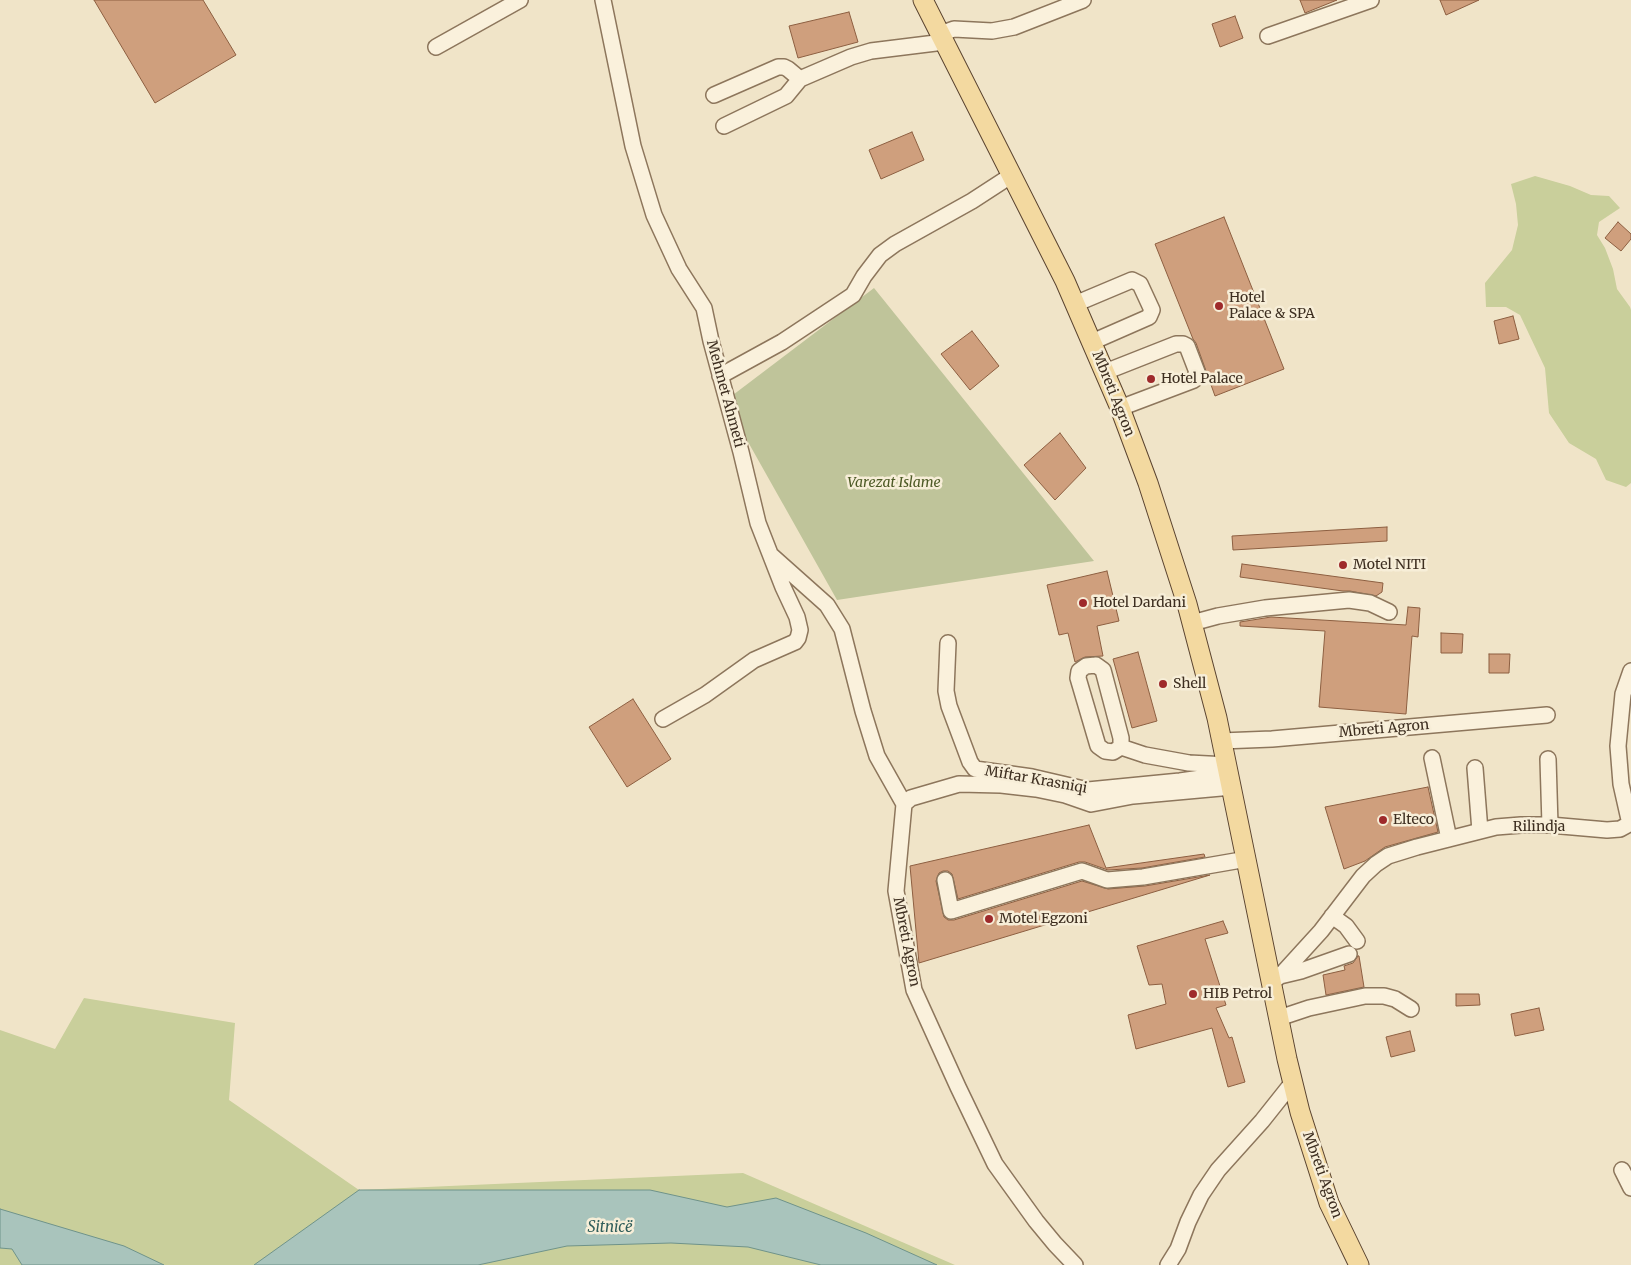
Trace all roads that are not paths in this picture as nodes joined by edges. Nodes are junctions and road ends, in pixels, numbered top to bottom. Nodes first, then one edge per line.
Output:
1 (520, 0) edge
2 (603, 0) edge
3 (923, 0) edge
4 (1083, 0) edge
5 (1371, 0) edge
6 (1268, 36) dead end
7 (942, 38) junction
8 (436, 47) dead end
9 (800, 79) junction
10 (714, 95) dead end
11 (724, 126) dead end
12 (1012, 175) junction
13 (1075, 304) junction
14 (1092, 342) junction
15 (1105, 372) junction
16 (720, 376) junction
17 (1120, 408) junction
18 (772, 556) junction
19 (1389, 612) dead end
20 (1192, 623) junction
21 (948, 642) dead end
22 (1631, 671) edge
23 (1547, 715) dead end
24 (662, 719) dead end
25 (1221, 741) junction
26 (1120, 747) junction
27 (1432, 758) dead end
28 (1548, 759) dead end
29 (1475, 768) dead end
30 (1230, 775) junction
31 (904, 804) junction
32 (1631, 823) edge
33 (1550, 825) junction
34 (1480, 831) junction
35 (1448, 839) junction
36 (1247, 859) junction
37 (946, 880) dead end
38 (1332, 916) junction
39 (1357, 941) dead end
40 (1349, 954) dead end
41 (1276, 979) junction
42 (1411, 1009) dead end
43 (1279, 1018) junction
44 (1293, 1082) junction
45 (1622, 1170) dead end
46 (1631, 1188) edge
47 (1075, 1265) edge
48 (1168, 1265) edge
49 (1359, 1265) edge

1 - 8 street
2 - 16 street, Mehmet Ahmeti
3 - 7 main road, Mbreti Agron
4 - 7 street
5 - 6 street
7 - 9 street
7 - 12 main road, Mbreti Agron
9 - 10 street
9 - 11 street
12 - 13 main road, Mbreti Agron
12 - 16 street
13 - 14 main road, Mbreti Agron
13 - 14 street
14 - 15 main road, Mbreti Agron
15 - 17 main road, Mbreti Agron
15 - 17 street
16 - 18 street, Mehmet Ahmeti
17 - 20 main road, Mbreti Agron
18 - 24 street, Mehmet Ahmeti
18 - 31 street
19 - 20 street
20 - 25 main road, Mbreti Agron
21 - 30 street, Miftar Krasniqi
22 - 32 street, Rilindja
23 - 25 street, Mbreti Agron
25 - 30 main road, Mbreti Agron
26 - 26 street
26 - 30 street
27 - 35 street
28 - 33 street
29 - 34 street
30 - 31 street
30 - 36 main road, Mbreti Agron
31 - 47 street, Mbreti Agron
32 - 33 street, Rilindja
33 - 34 street, Rilindja
34 - 35 street, Rilindja
35 - 38 street, Rilindja
36 - 37 street
36 - 41 main road, Mbreti Agron
38 - 39 street
38 - 41 street, Rilindja
40 - 41 street
41 - 43 main road, Mbreti Agron
42 - 43 street
43 - 44 main road, Mbreti Agron
44 - 48 street
44 - 49 main road, Mbreti Agron
45 - 46 street

